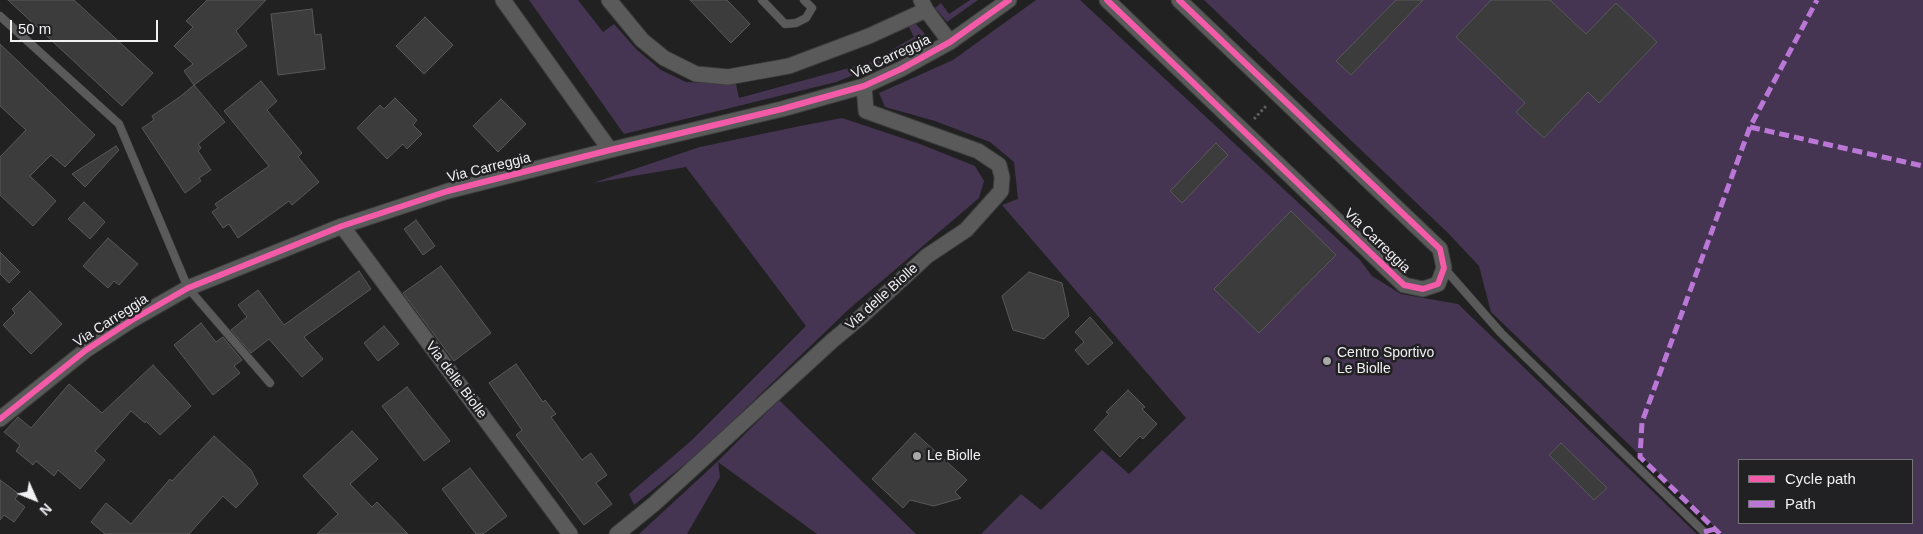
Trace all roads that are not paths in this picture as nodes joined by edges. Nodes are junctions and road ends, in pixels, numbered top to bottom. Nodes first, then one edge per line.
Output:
1 (503, 0) edge
2 (609, 0) edge
3 (762, 0) edge
4 (804, 0) edge
5 (1009, 0) edge
6 (1107, 0) edge
7 (1180, 0) edge
8 (923, 5) edge
9 (0, 16) edge
10 (950, 42) junction
11 (864, 86) junction
12 (610, 150) junction
13 (342, 226) junction
14 (1444, 268) junction
15 (188, 288) junction
16 (270, 383) dead end
17 (0, 419) edge
18 (1704, 532) dead end
19 (570, 534) edge
20 (618, 534) edge

1 - 12 street
2 - 8 street, Via Carreggia
3 - 4 lane
5 - 10 street, Via Carreggia
6 - 14 street, Via Carreggia
7 - 14 street
8 - 10 street, Via Carreggia
9 - 15 lane
10 - 11 street, Via Carreggia
11 - 12 street, Via Carreggia
11 - 20 street, Via delle Biolle
12 - 13 street, Via Carreggia
13 - 15 street, Via Carreggia
13 - 19 street, Via delle Biolle
14 - 18 lane
15 - 16 lane
15 - 17 street, Via Carreggia

